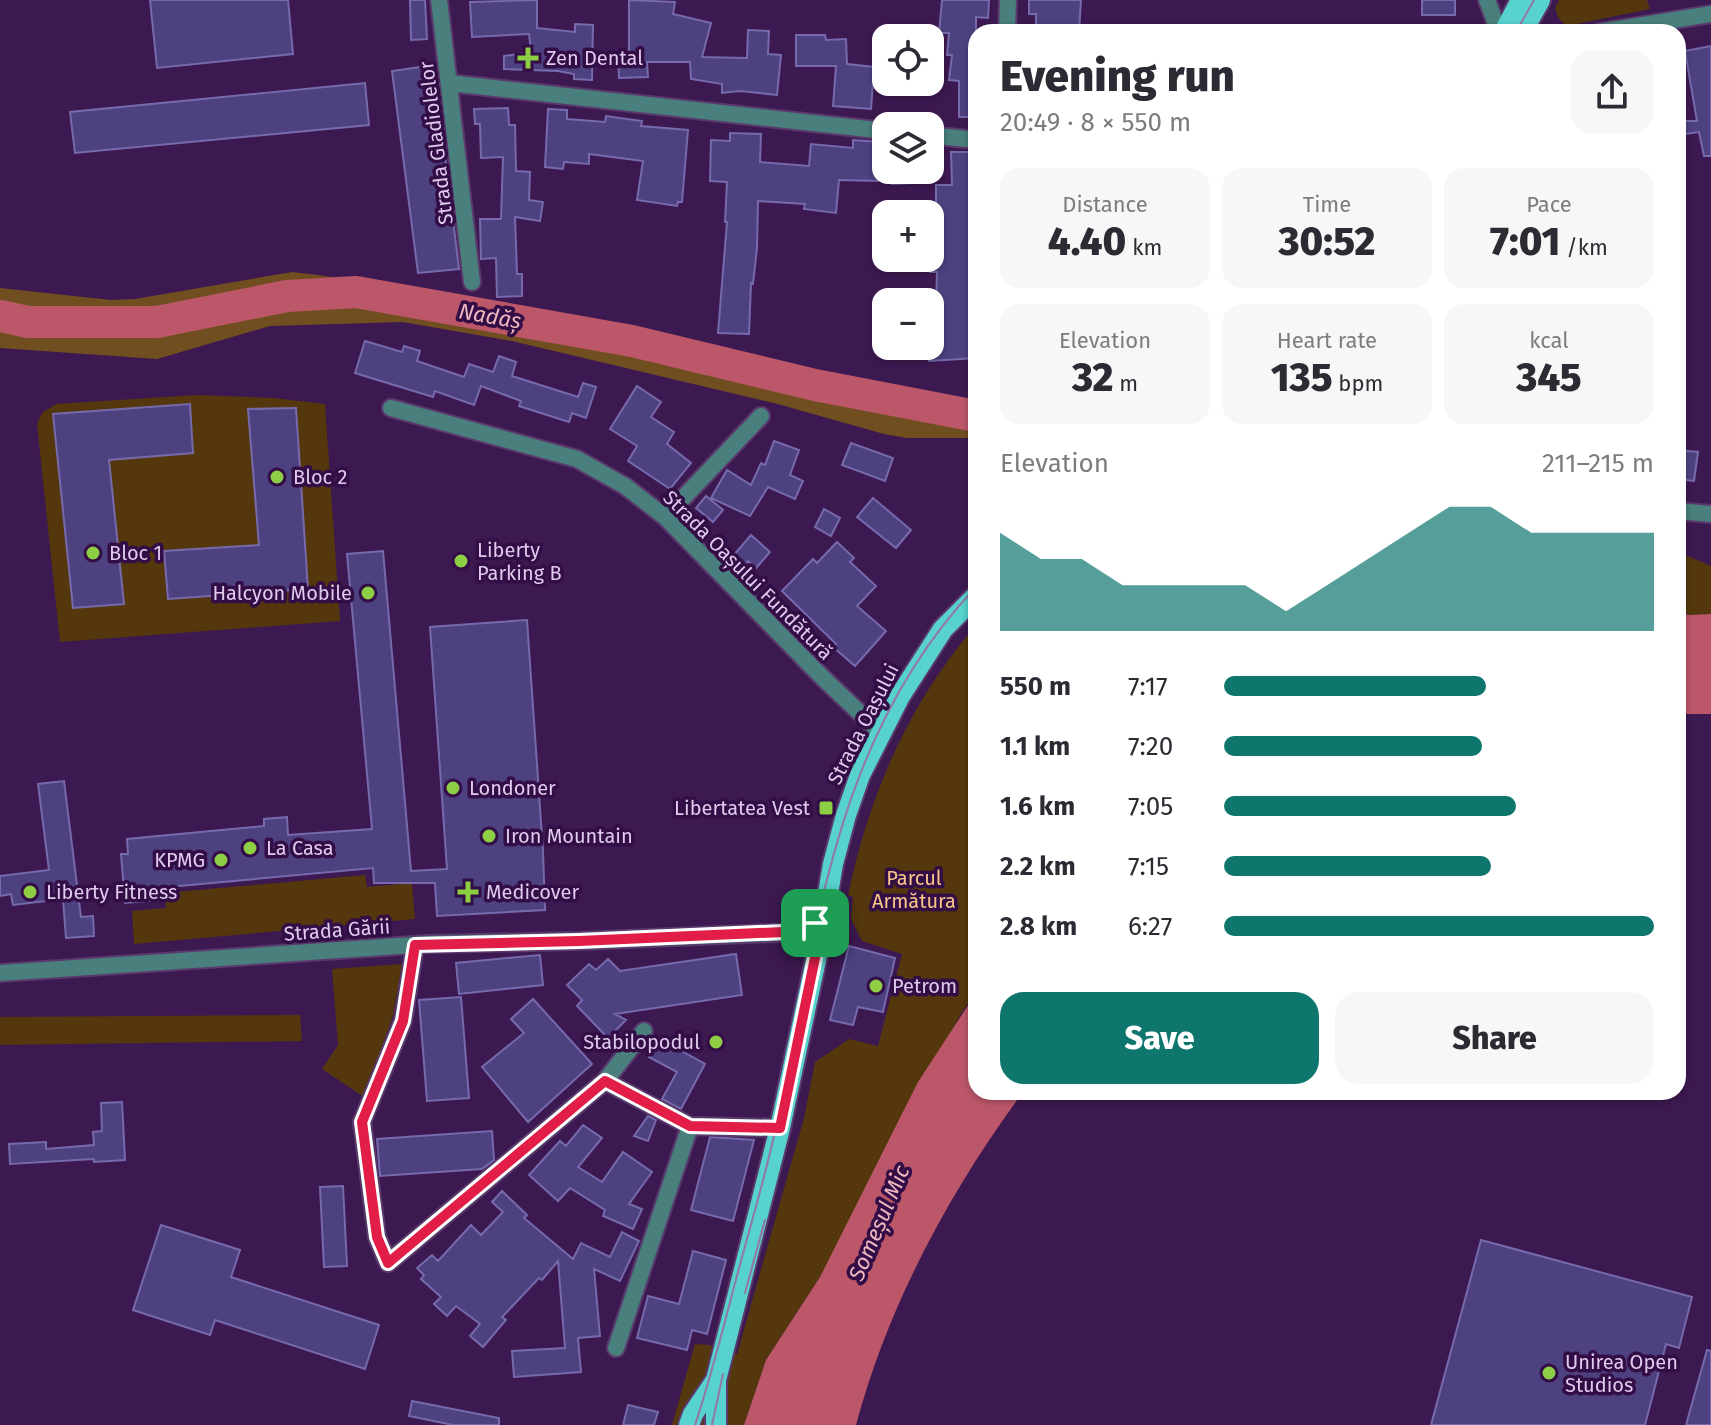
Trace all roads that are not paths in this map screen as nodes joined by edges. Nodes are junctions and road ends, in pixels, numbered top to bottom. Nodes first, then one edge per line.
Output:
1 (439, 0) edge
2 (1008, 0) edge
3 (1487, 0) edge
4 (1521, 0) edge
5 (1540, 0) edge
6 (1711, 14) edge
7 (1007, 24) edge
8 (1498, 24) edge
9 (1506, 24) edge
10 (1526, 24) edge
11 (1649, 24) edge
12 (449, 83) junction
13 (872, 129) edge
14 (944, 137) edge
15 (968, 139) edge
16 (472, 282) dead end
17 (391, 408) dead end
18 (761, 416) dead end
19 (1686, 512) edge
20 (1711, 514) edge
21 (665, 517) junction
22 (968, 604) edge
23 (881, 733) junction
24 (817, 931) junction
25 (415, 945) junction
26 (0, 973) edge
27 (644, 1031) dead end
28 (605, 1081) junction
29 (690, 1126) junction
30 (780, 1128) junction
31 (616, 1348) dead end
32 (716, 1380) junction
33 (689, 1425) edge
34 (716, 1425) edge

1 - 12 street, Strada Gladiolelor
2 - 7 street
3 - 8 street
4 - 9 main road
5 - 10 main road
6 - 11 street
12 - 13 street
12 - 16 street, Strada Gladiolelor
14 - 15 street
17 - 21 street, Strada Oașului Fundătură
18 - 21 street
19 - 20 street
21 - 23 street, Strada Oașului Fundătură
22 - 23 main road, Strada Oașului
23 - 24 main road, Strada Oașului
24 - 25 street, Strada Gării
24 - 30 main road, Strada Oașului
25 - 26 street, Strada Gării
25 - 28 street
27 - 28 street
28 - 29 street
29 - 30 street
29 - 31 street
30 - 32 main road, Strada Oașului
32 - 33 main road, Strada Oașului
32 - 34 main road, Strada Oașului

